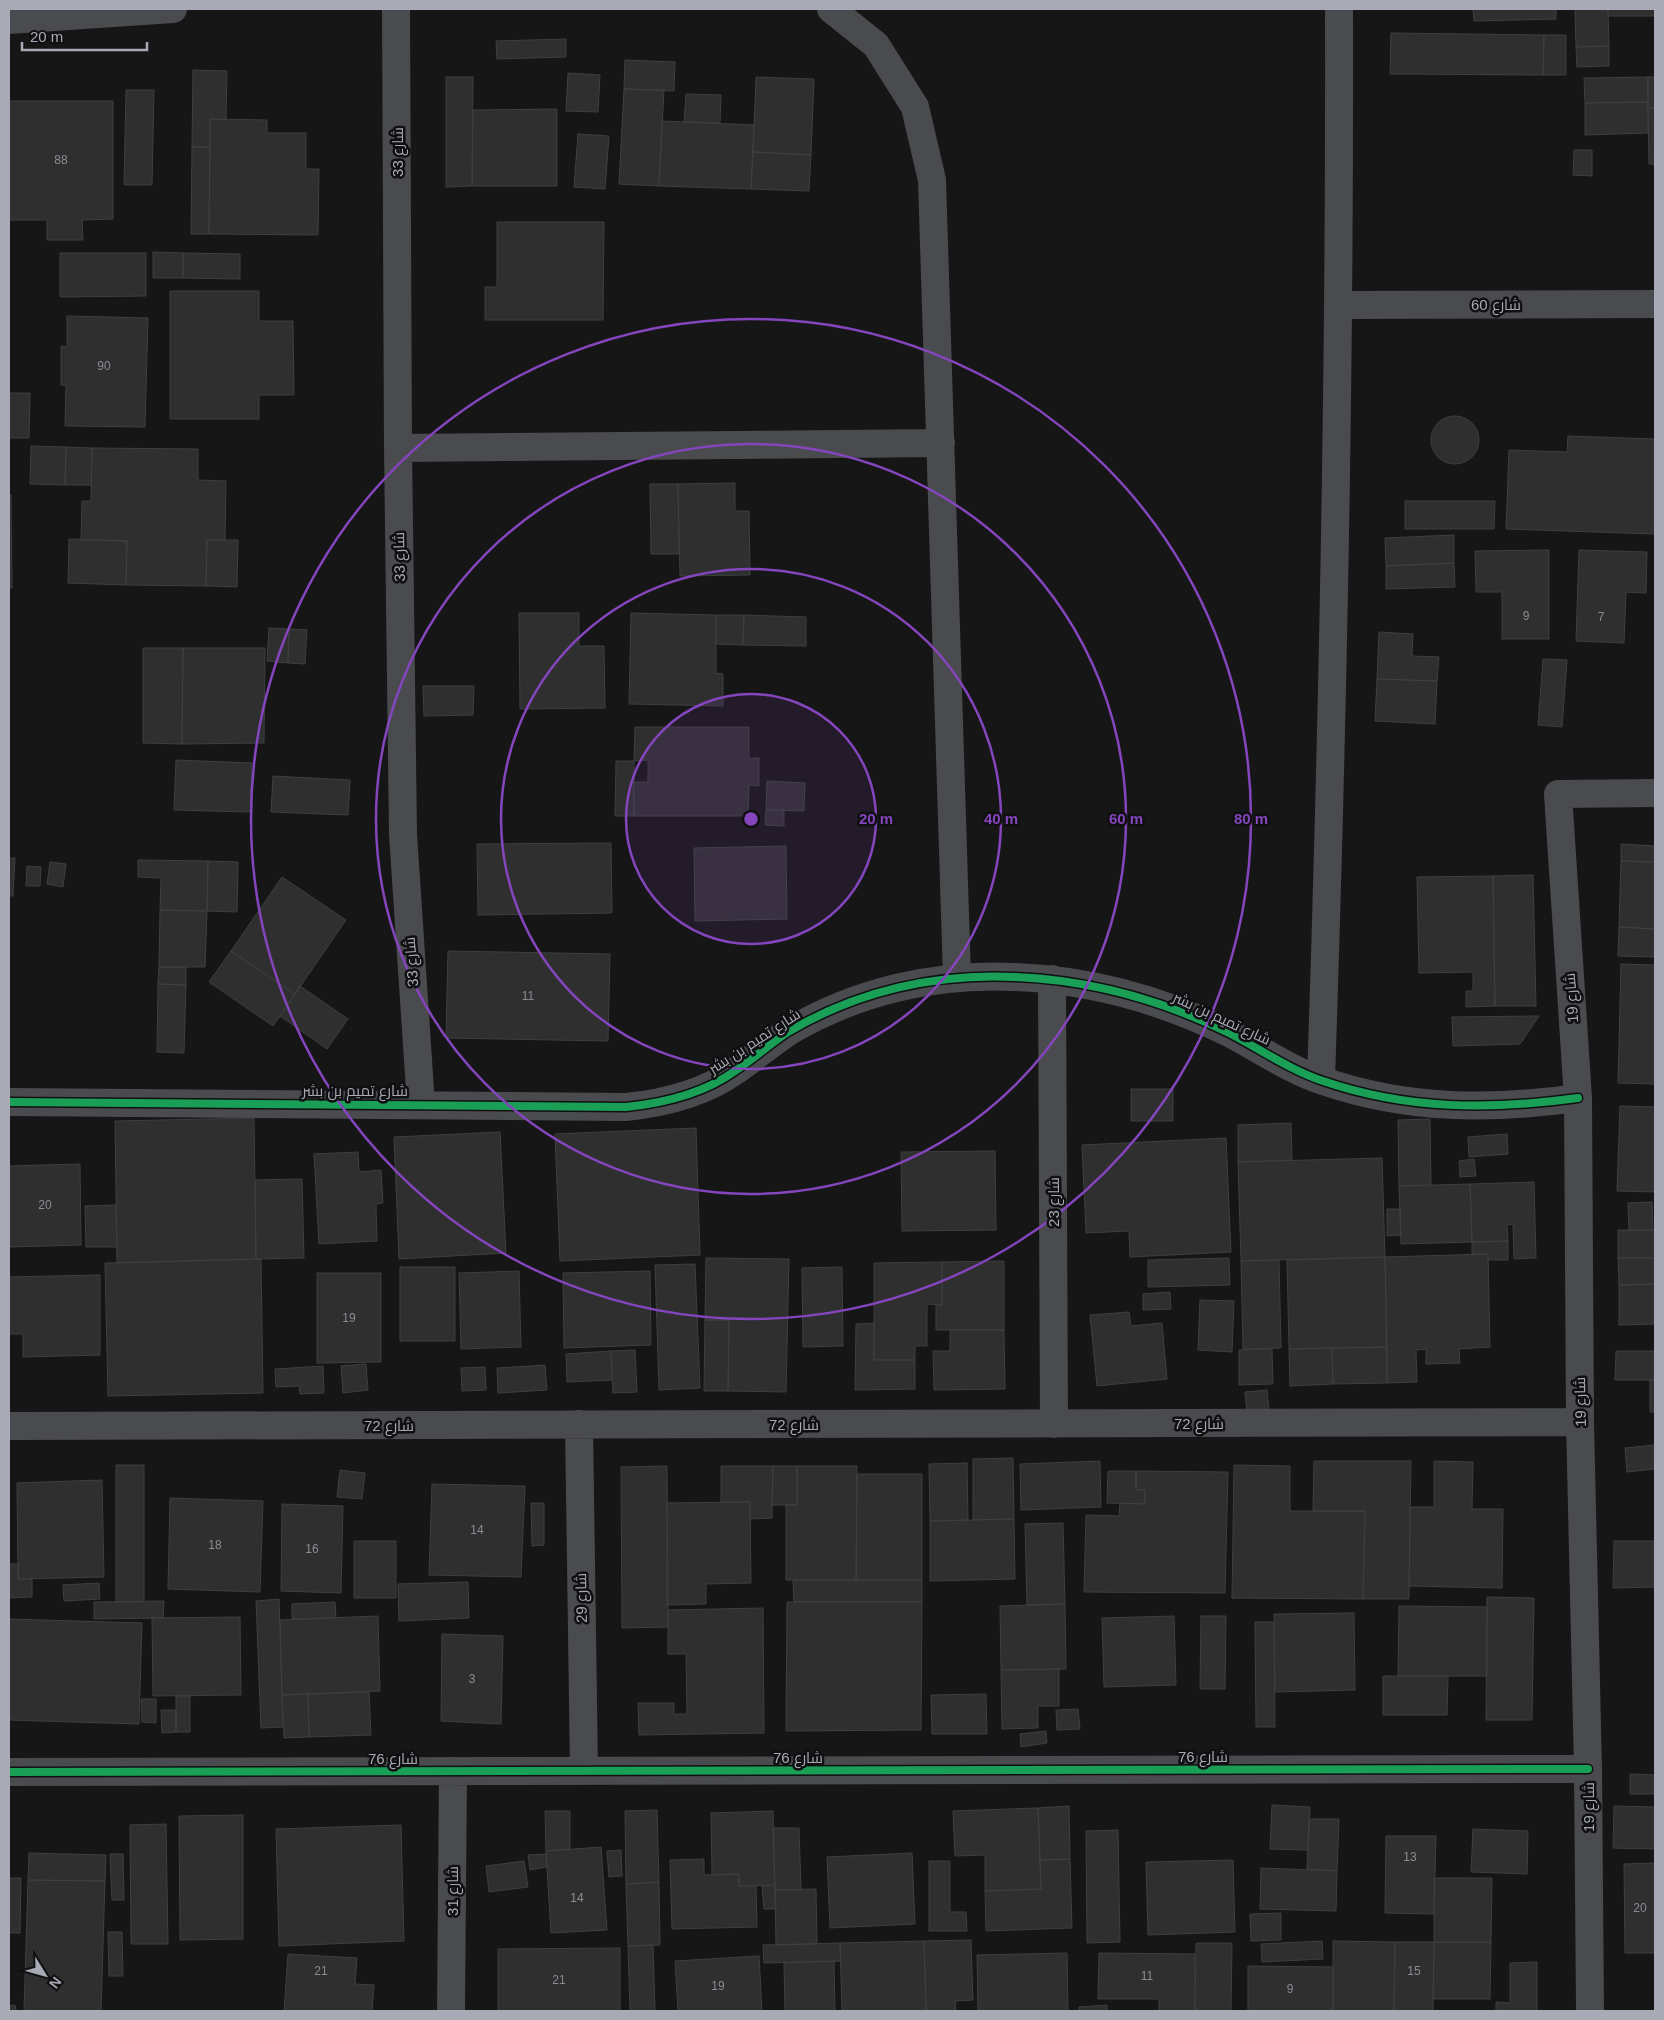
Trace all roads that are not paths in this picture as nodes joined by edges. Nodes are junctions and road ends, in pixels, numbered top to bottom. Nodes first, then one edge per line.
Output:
1 (173, 9) edge
2 (396, 9) edge
3 (831, 9) edge
4 (1338, 9) edge
5 (9, 20) edge
6 (1655, 304) edge
7 (1338, 305) junction
8 (941, 443) junction
9 (398, 448) junction
10 (1655, 793) edge
11 (957, 978) junction
12 (1052, 980) junction
13 (1321, 1080) junction
14 (1578, 1098) junction
15 (9, 1102) edge
16 (421, 1105) junction
17 (1580, 1422) junction
18 (579, 1424) junction
19 (1054, 1424) junction
20 (9, 1426) edge
21 (1588, 1770) junction
22 (453, 1771) junction
23 (584, 1771) junction
24 (9, 1772) edge
25 (451, 2011) edge
26 (1590, 2011) edge

1 - 5 street
2 - 9 street, شارع 33
3 - 8 street
4 - 7 street
6 - 7 street, شارع 60
7 - 13 street
8 - 9 street
8 - 11 street
9 - 16 street, شارع 33
10 - 14 street, شارع 19
11 - 12 street, شارع تميم بن بشر
11 - 16 street, شارع تميم بن بشر
12 - 13 street, شارع تميم بن بشر
12 - 19 street, شارع 23
13 - 14 street, شارع تميم بن بشر
14 - 17 street, شارع 19
15 - 16 street, شارع تميم بن بشر
17 - 19 street, شارع 72
17 - 21 street, شارع 19
18 - 19 street, شارع 72
18 - 20 street, شارع 72
18 - 23 street, شارع 29
21 - 23 street, شارع 76
21 - 26 street, شارع 19
22 - 23 street, شارع 76
22 - 24 street, شارع 76
22 - 25 street, شارع 31

